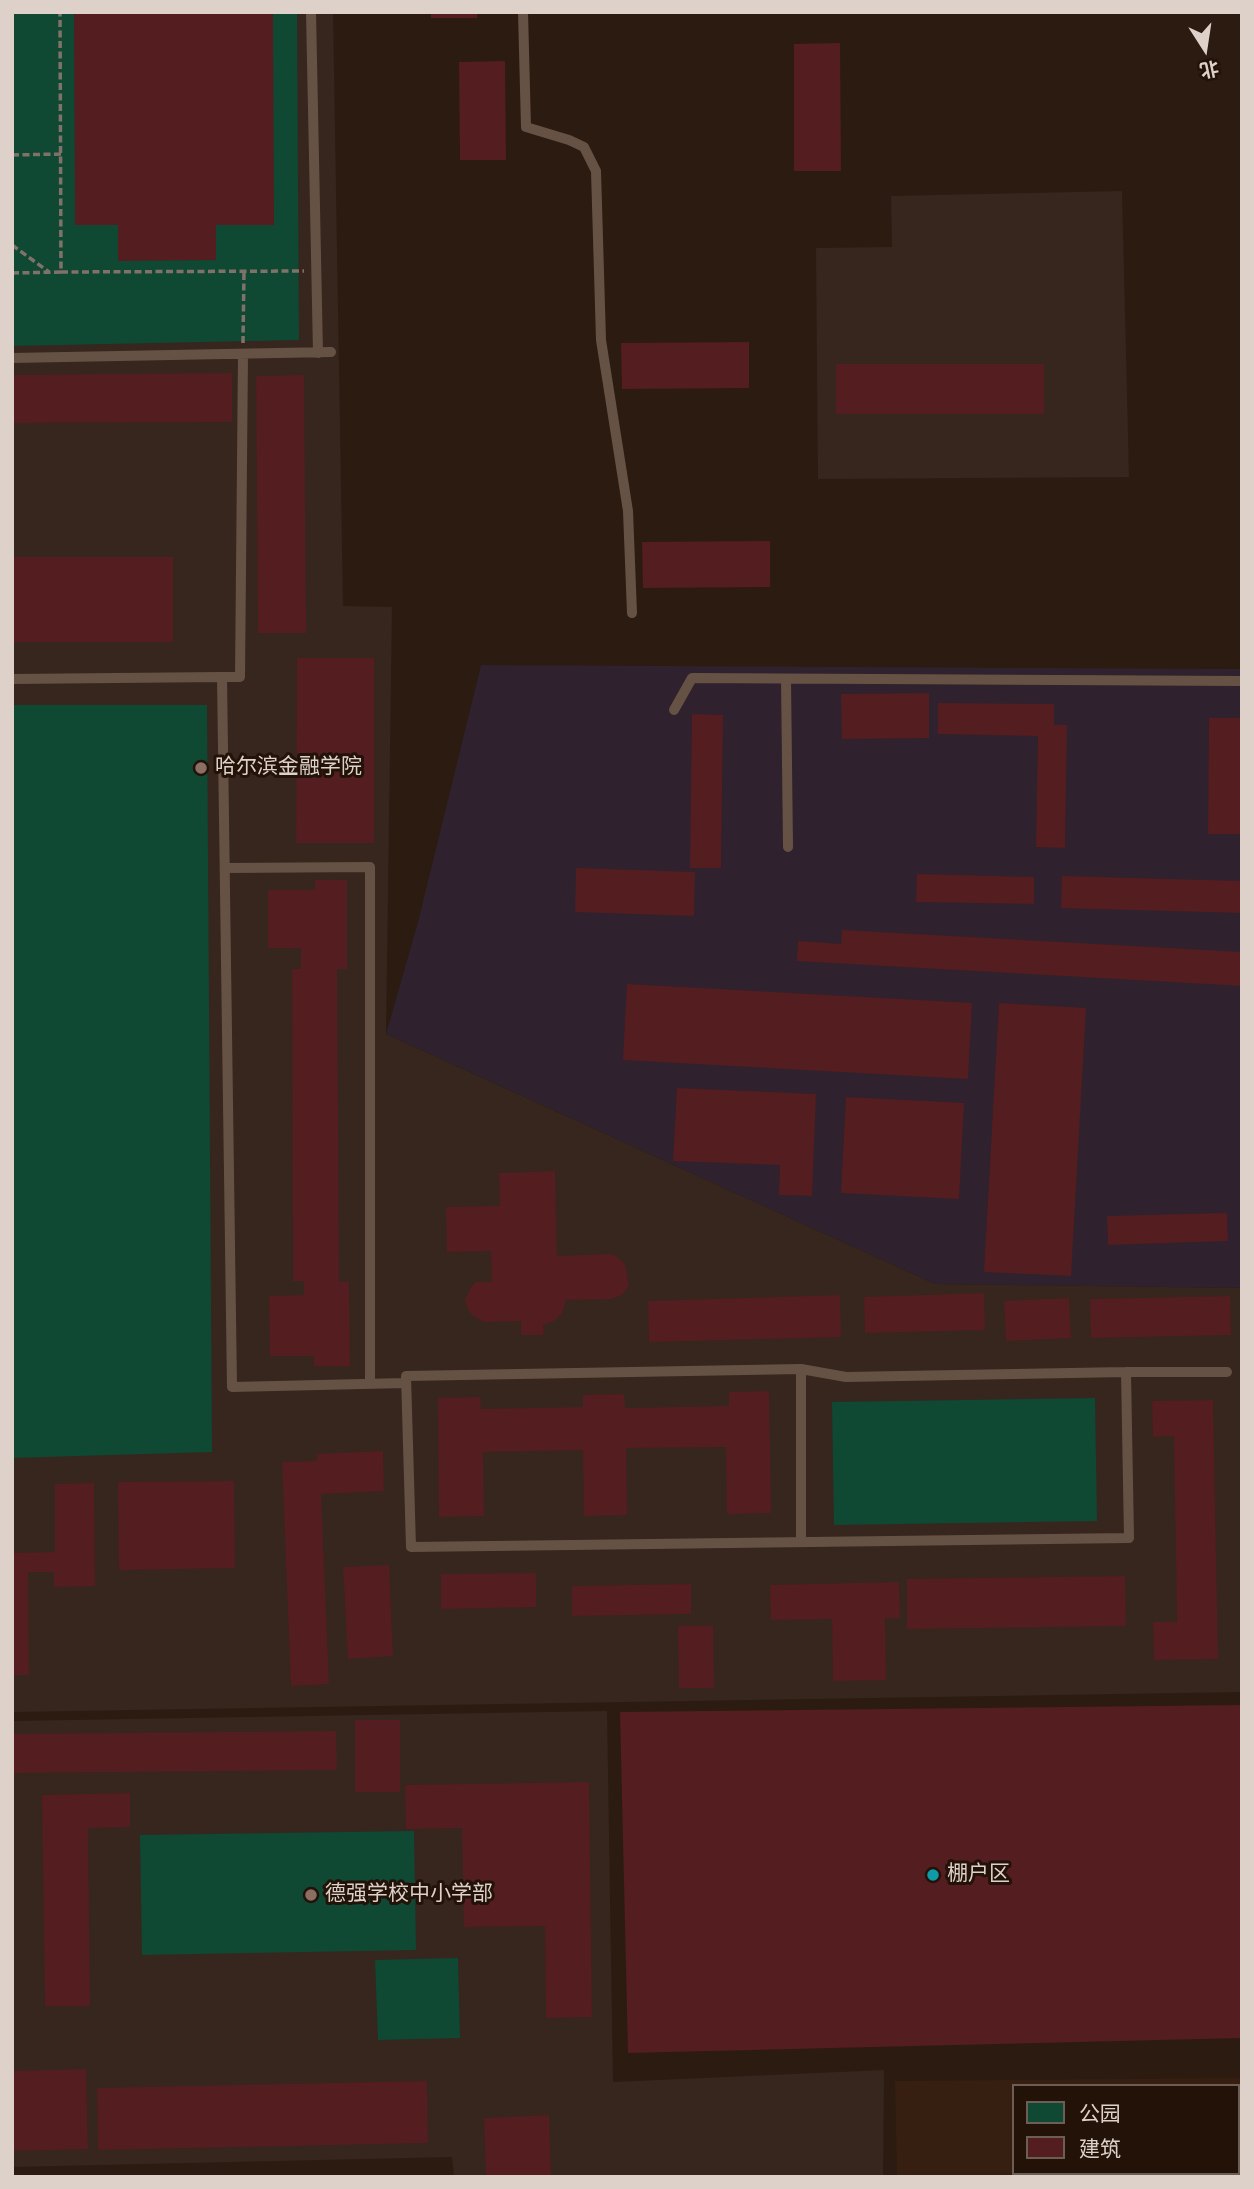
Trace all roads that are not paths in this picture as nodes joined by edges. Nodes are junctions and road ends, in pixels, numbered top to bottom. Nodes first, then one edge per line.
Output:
1 (311, 12) edge
2 (523, 12) edge
3 (331, 352) dead end
4 (318, 353) junction
5 (243, 354) junction
6 (12, 358) edge
7 (632, 613) dead end
8 (222, 677) junction
9 (12, 679) edge
10 (786, 679) junction
11 (1242, 681) edge
12 (674, 710) dead end
13 (788, 847) dead end
14 (225, 868) junction
15 (800, 1369) junction
16 (1126, 1371) junction
17 (1227, 1372) dead end
18 (406, 1383) junction
19 (370, 1384) junction
20 (802, 1542) junction

1 - 4 lane
2 - 7 lane
3 - 4 lane
4 - 5 lane
5 - 6 lane
5 - 8 lane
8 - 9 lane
8 - 14 lane
10 - 11 lane
10 - 12 lane
10 - 13 lane
14 - 19 lane
14 - 19 lane
15 - 16 lane
15 - 18 lane
15 - 20 lane
16 - 17 lane
16 - 20 lane
18 - 19 lane
18 - 20 lane

